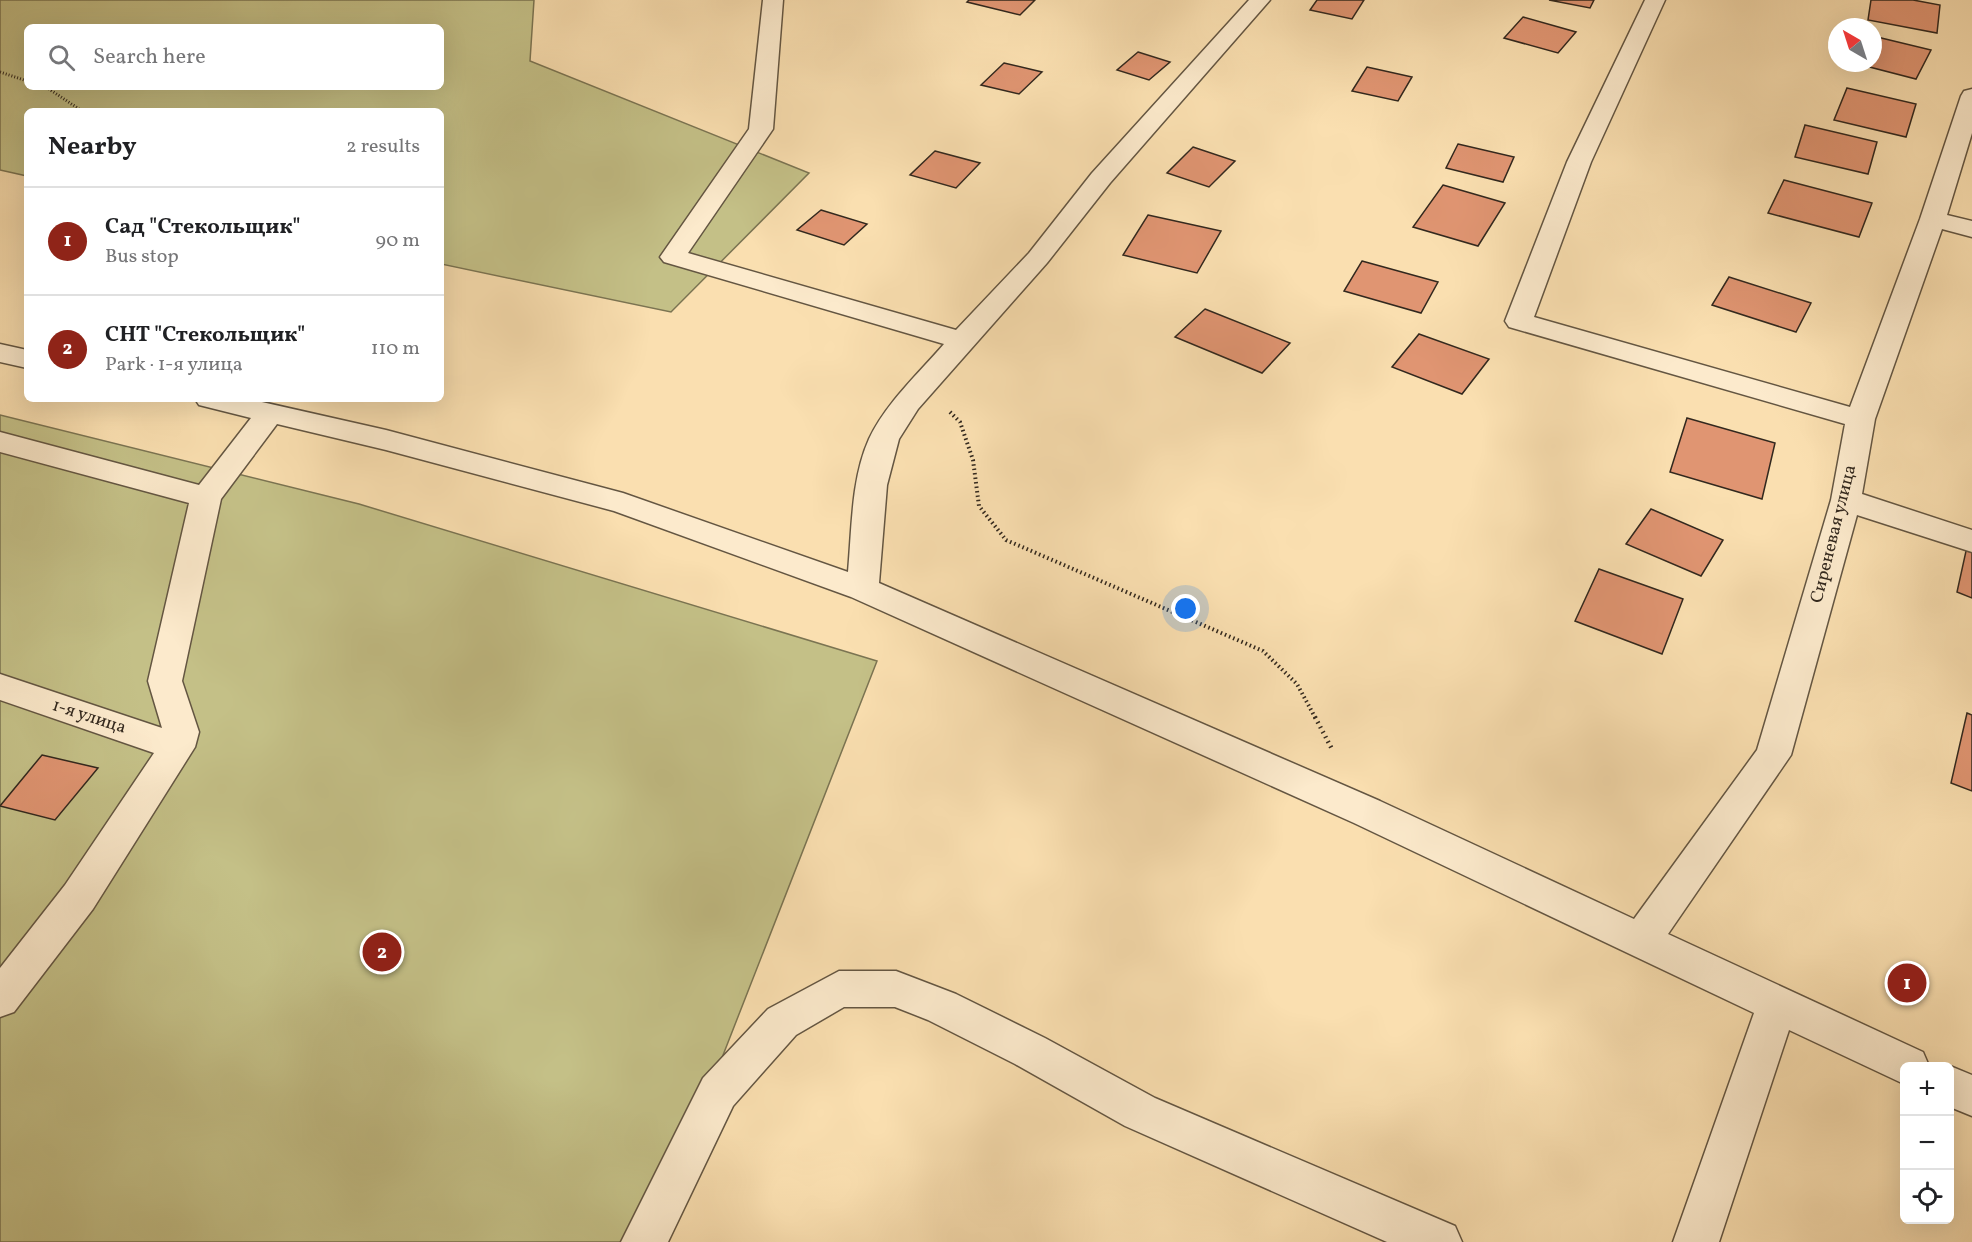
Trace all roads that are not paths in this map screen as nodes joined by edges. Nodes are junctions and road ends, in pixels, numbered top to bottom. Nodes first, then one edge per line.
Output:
1 (773, 0) edge
2 (1260, 0) edge
3 (1655, 0) edge
4 (1972, 96) edge
5 (1933, 219) junction
6 (1972, 229) edge
7 (962, 340) junction
8 (0, 353) edge
9 (24, 358) edge
10 (223, 402) edge
11 (270, 412) junction
12 (1860, 419) junction
13 (0, 441) edge
14 (206, 497) junction
15 (1846, 500) junction
16 (1972, 542) edge
17 (862, 589) junction
18 (0, 687) edge
19 (177, 747) junction
20 (1640, 942) junction
21 (0, 999) edge
22 (1777, 1006) junction
23 (1900, 1062) edge
24 (1954, 1088) edge
25 (1972, 1096) edge
26 (644, 1242) edge
27 (1438, 1242) edge
28 (1696, 1242) edge

1 - 7 street
2 - 7 street
3 - 12 street
4 - 5 street, Сиреневая улица
5 - 6 street
5 - 12 street, Сиреневая улица
7 - 17 street
8 - 9 street
10 - 11 street
11 - 14 street
11 - 17 street
12 - 15 street, Сиреневая улица
13 - 14 street
14 - 19 street
15 - 16 street
15 - 20 street, Сиреневая улица
17 - 20 street
18 - 19 street, 1-я улица
19 - 21 street
20 - 22 street
22 - 23 street
22 - 28 street
24 - 25 street
26 - 27 street

